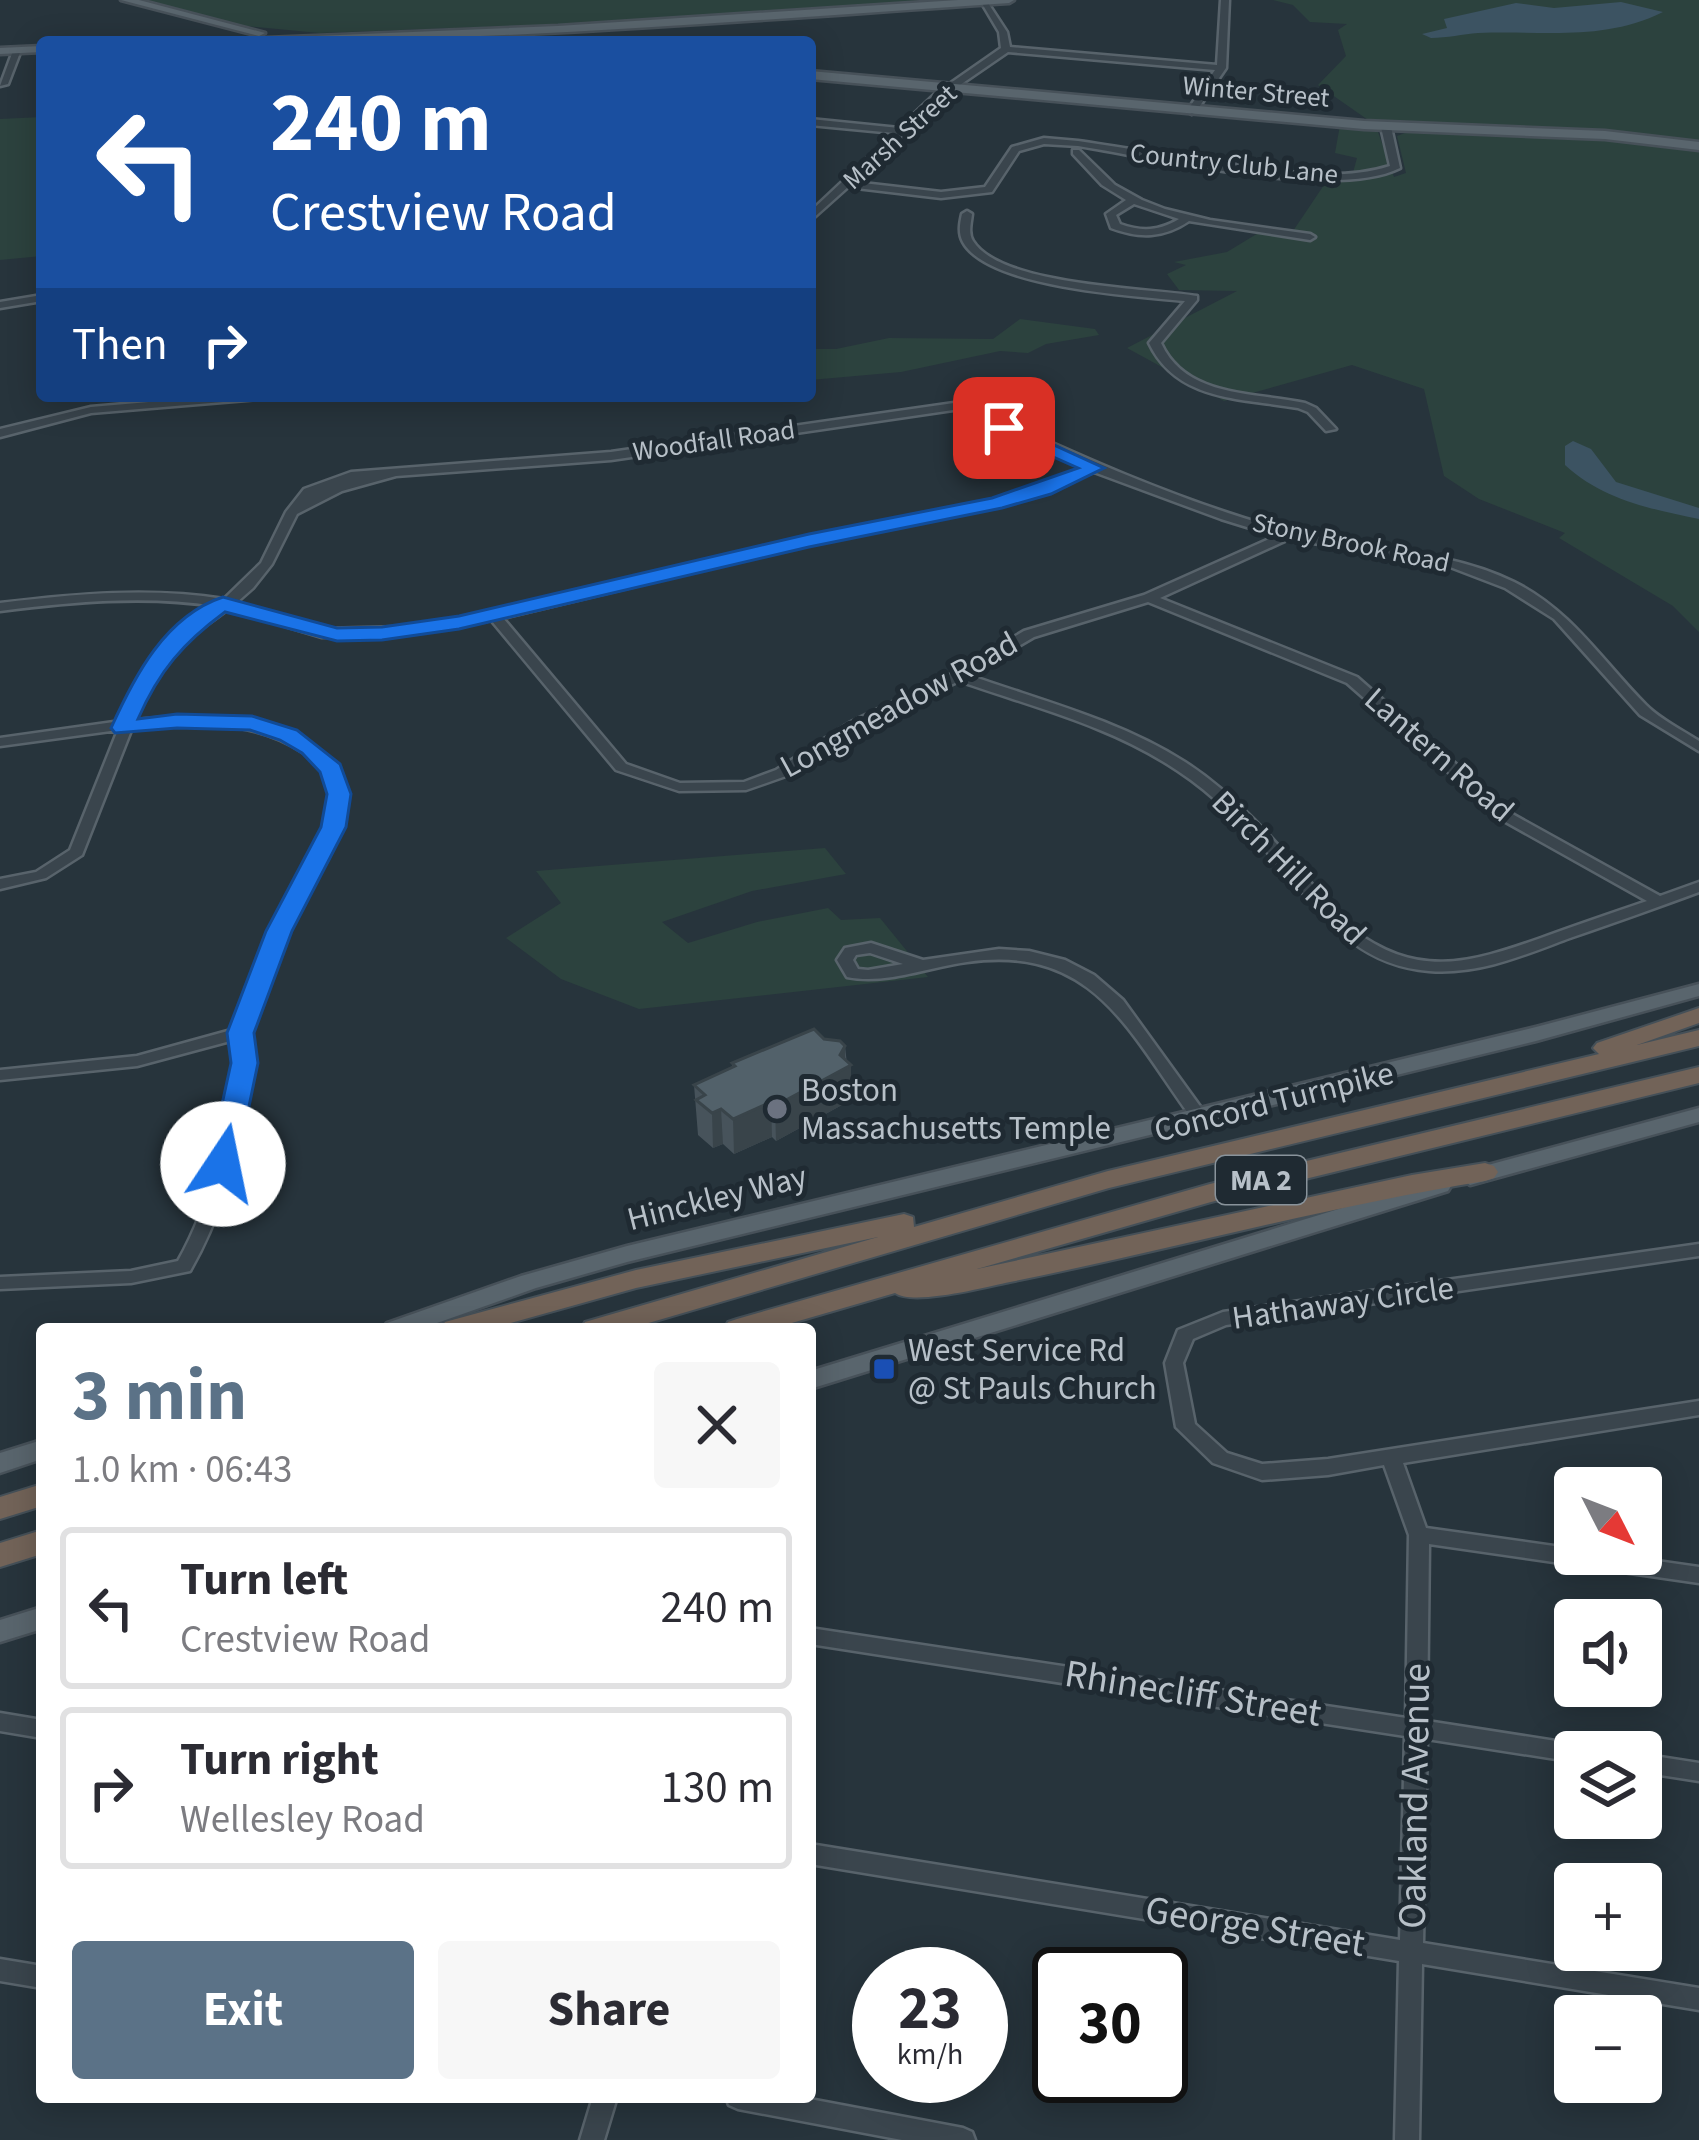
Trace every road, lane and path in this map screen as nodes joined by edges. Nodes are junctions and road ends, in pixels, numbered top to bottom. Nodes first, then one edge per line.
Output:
1 (126, 0) edge
2 (1009, 0) edge
3 (1225, 0) edge
4 (983, 2) edge
5 (568, 28) junction
6 (533, 33) edge
7 (266, 36) edge
8 (398, 36) edge
9 (562, 36) edge
10 (36, 49) edge
11 (1006, 49) junction
12 (17, 50) junction
13 (0, 51) edge
14 (1221, 68) junction
15 (816, 76) edge
16 (2, 84) edge
17 (947, 90) junction
18 (1192, 111) junction
19 (816, 123) edge
20 (1386, 127) junction
21 (902, 131) junction
22 (1699, 146) edge
23 (1102, 150) junction
24 (1076, 152) junction
25 (1011, 160) junction
26 (847, 184) junction
27 (988, 190) junction
28 (941, 195) junction
29 (1133, 200) junction
30 (816, 212) edge
31 (968, 214) junction
32 (1190, 216) junction
33 (1310, 237) dead end
34 (36, 299) edge
35 (0, 305) edge
36 (1027, 388) dead end
37 (129, 402) edge
38 (961, 405) junction
39 (1330, 429) dead end
40 (0, 433) edge
41 (1094, 468) junction
42 (1288, 535) junction
43 (1149, 598) junction
44 (223, 603) junction
45 (0, 607) edge
46 (494, 616) junction
47 (958, 676) junction
48 (123, 728) junction
49 (0, 742) edge
50 (1699, 746) edge
51 (0, 884) edge
52 (1699, 886) edge
53 (1654, 899) junction
54 (920, 964) dead end
55 (1699, 989) edge
56 (1699, 1015) edge
57 (241, 1033) junction
58 (1699, 1038) edge
59 (0, 1075) edge
60 (1542, 1075) junction
61 (1699, 1075) edge
62 (1699, 1115) edge
63 (1199, 1116) junction
64 (1485, 1172) junction
65 (1007, 1207) junction
66 (1699, 1250) edge
67 (0, 1282) edge
68 (828, 1301) junction
69 (412, 1323) edge
70 (477, 1323) edge
71 (614, 1323) edge
72 (756, 1323) edge
73 (816, 1378) edge
74 (1699, 1408) edge
75 (36, 1451) edge
76 (1391, 1457) junction
77 (0, 1463) edge
78 (36, 1497) edge
79 (0, 1508) edge
80 (1419, 1535) junction
81 (36, 1544) edge
82 (0, 1555) edge
83 (1699, 1575) edge
84 (36, 1620) edge
85 (0, 1631) edge
86 (816, 1637) edge
87 (0, 1722) edge
88 (36, 1728) edge
89 (1416, 1729) junction
90 (1554, 1750) edge
91 (1662, 1766) edge
92 (1699, 1772) edge
93 (816, 1855) edge
94 (1412, 1952) junction
95 (0, 1970) edge
96 (36, 1976) edge
97 (1699, 1999) edge
98 (602, 2103) edge
99 (770, 2103) edge
100 (592, 2140) edge
101 (963, 2140) edge
102 (1407, 2140) edge

1 - 7 main road
2 - 4 main road
3 - 14 street
4 - 5 main road
4 - 11 street
5 - 6 main road
5 - 9 main road
6 - 8 main road
10 - 12 main road
11 - 14 street
11 - 17 street, Marsh Street
12 - 13 main road
12 - 16 street
14 - 18 street
15 - 17 main road, Winter Street
17 - 18 main road, Winter Street
17 - 21 street, Marsh Street
18 - 20 main road, Winter Street
19 - 21 street
20 - 22 main road, Winter Street
20 - 23 street, Country Club Lane
21 - 26 street, Marsh Street
23 - 24 street, Country Club Lane
23 - 25 street, Country Club Lane
24 - 25 street, Country Club Lane
24 - 29 street
25 - 27 street
26 - 28 street
26 - 30 street, Marsh Street
27 - 28 street
27 - 31 street
28 - 31 street
29 - 32 street
29 - 32 street
31 - 39 street
32 - 33 street
34 - 35 street
36 - 38 street, Woodfall Road
37 - 40 street
38 - 41 street, Stony Brook Road
38 - 44 street, Woodfall Road
41 - 42 street, Stony Brook Road
41 - 46 street
42 - 43 street, Longmeadow Road
42 - 50 street, Stony Brook Road
43 - 47 street, Longmeadow Road
43 - 53 street, Lantern Road
44 - 45 street
44 - 46 street
44 - 48 street, Woodfall Road
46 - 47 street, Longmeadow Road
47 - 53 street, Birch Hill Road
48 - 49 street
48 - 51 street, Woodfall Road
48 - 57 street
52 - 53 street, Birch Hill Road
54 - 63 street
55 - 63 main road, Concord Turnpike
56 - 60 highway
57 - 59 street
57 - 67 street
58 - 60 highway, Concord Turnpike / MA 2
60 - 65 highway, Concord Turnpike / MA 2
61 - 68 highway, MA 2
62 - 64 main road
63 - 69 main road, Hinckley Way
64 - 68 highway
64 - 73 main road
65 - 70 highway
65 - 71 highway, Concord Turnpike / MA 2
66 - 76 street, Hathaway Circle
68 - 72 highway, MA 2
74 - 76 street, Hathaway Circle
75 - 77 main road
76 - 80 street, Oakland Avenue
78 - 79 highway
80 - 83 street
80 - 89 street, Oakland Avenue
81 - 82 highway
84 - 85 main road
86 - 89 street, Rhinecliff Street
87 - 88 street
89 - 90 street, Rhinecliff Street
89 - 94 street, Oakland Avenue
91 - 92 street
93 - 94 street, George Street
94 - 97 street, George Street
94 - 102 street, Oakland Avenue
95 - 96 street
98 - 100 street
99 - 101 street

